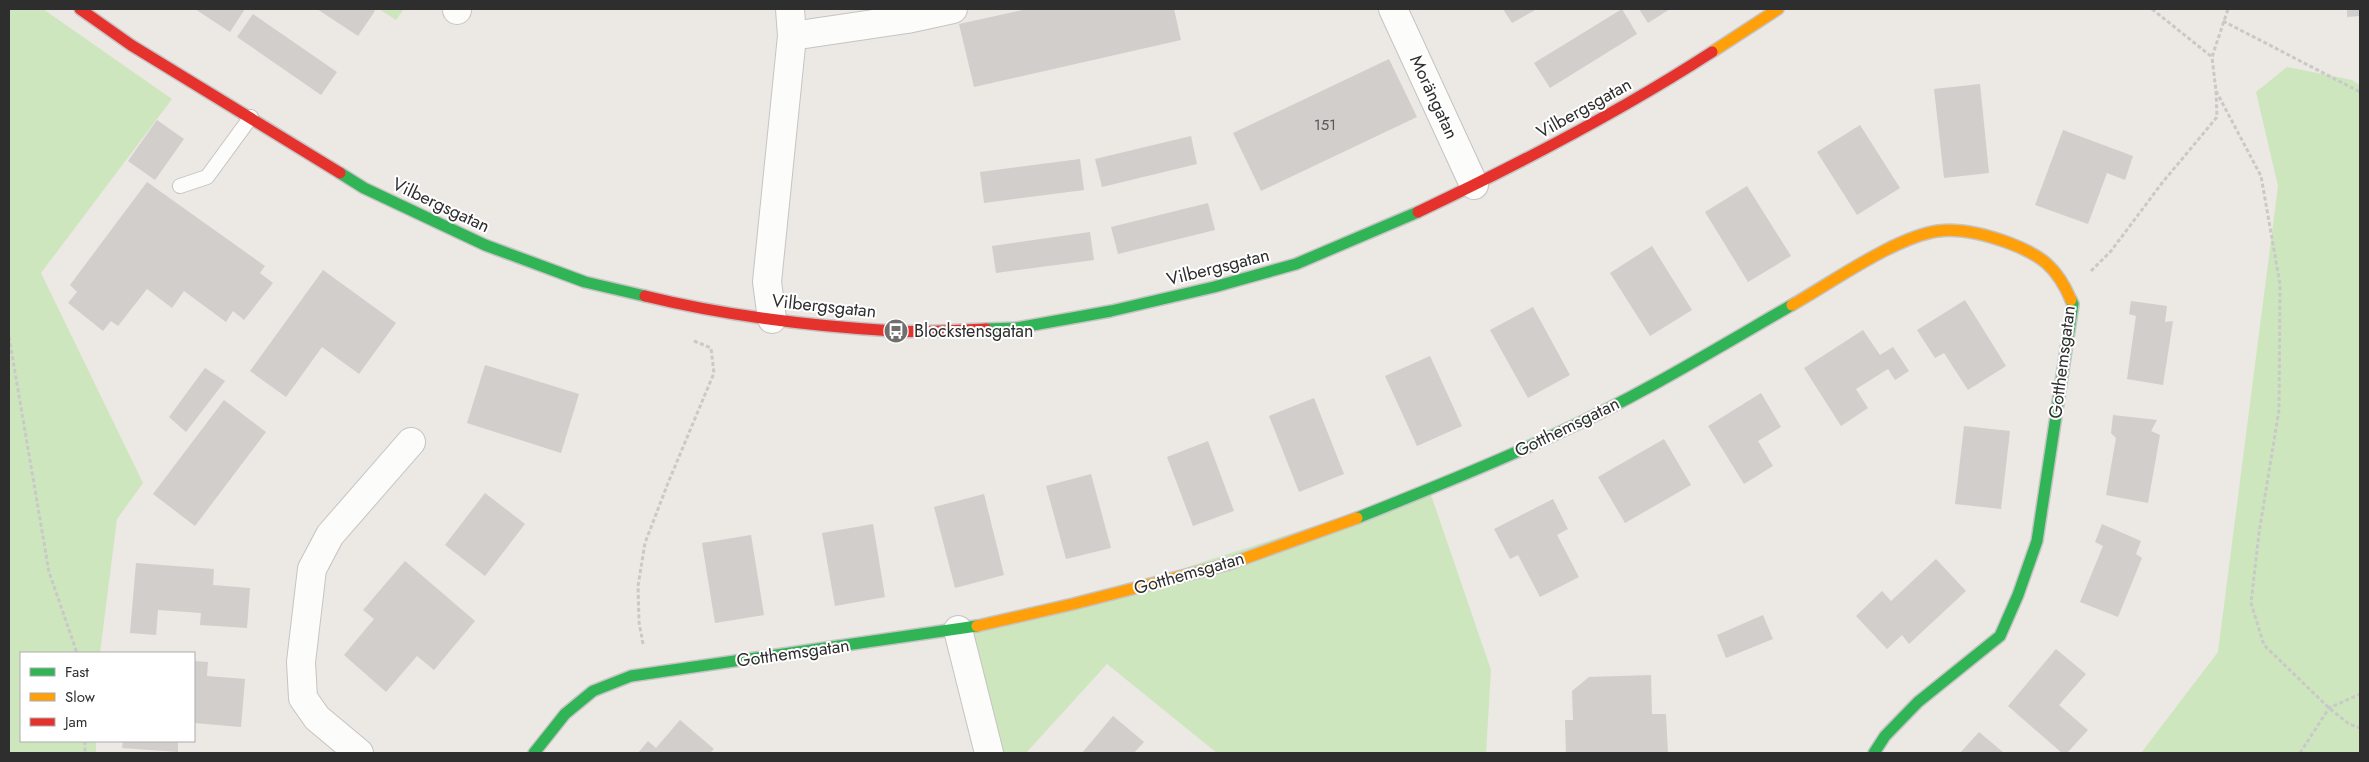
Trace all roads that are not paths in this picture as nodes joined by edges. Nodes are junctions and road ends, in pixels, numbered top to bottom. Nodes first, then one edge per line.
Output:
1 (80, 9) edge
2 (790, 9) edge
3 (953, 9) edge
4 (1393, 9) edge
5 (1778, 9) edge
6 (792, 36) junction
7 (251, 117) junction
8 (1474, 185) junction
9 (180, 186) dead end
10 (772, 319) junction
11 (411, 442) dead end
12 (958, 630) junction
13 (359, 753) edge
14 (534, 753) edge
15 (989, 753) edge
16 (1874, 753) edge

1 - 7 street, Vilbergsgatan
2 - 6 street
3 - 6 street
4 - 8 street, Morängatan
5 - 8 street, Vilbergsgatan
6 - 10 street
7 - 9 lane
7 - 10 street, Vilbergsgatan
8 - 10 street, Vilbergsgatan
11 - 13 street
12 - 14 street, Gotthemsgatan
12 - 15 street
12 - 16 street, Gotthemsgatan

